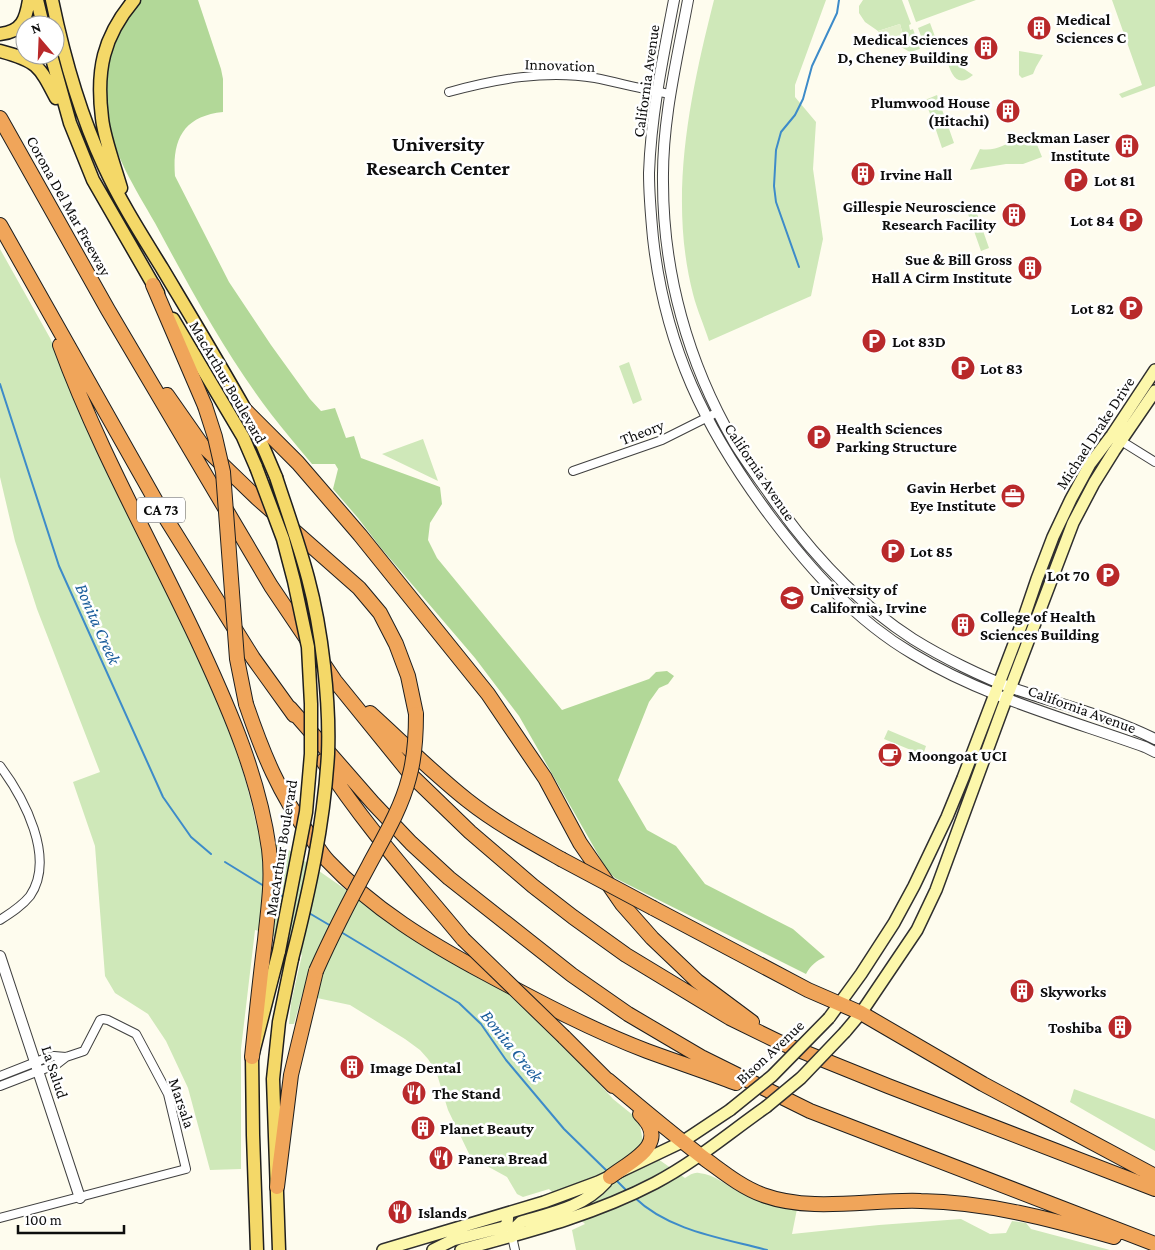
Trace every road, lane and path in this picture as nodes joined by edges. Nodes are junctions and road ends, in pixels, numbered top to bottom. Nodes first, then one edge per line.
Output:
1 (29, 0) edge
2 (37, 0) edge
3 (52, 0) edge
4 (134, 0) edge
5 (674, 0) edge
6 (688, 0) edge
7 (41, 15) edge
8 (0, 34) edge
9 (0, 51) edge
10 (54, 65) edge
11 (449, 92) dead end
12 (657, 92) junction
13 (671, 94) junction
14 (0, 118) edge
15 (70, 123) junction
16 (128, 212) junction
17 (0, 225) edge
18 (153, 285) junction
19 (45, 304) junction
20 (108, 310) junction
21 (1155, 370) edge
22 (1155, 391) edge
23 (246, 411) junction
24 (718, 412) junction
25 (707, 418) junction
26 (1116, 438) junction
27 (1155, 462) edge
28 (573, 471) dead end
29 (335, 680) junction
30 (1000, 682) junction
31 (1009, 693) junction
32 (995, 694) junction
33 (290, 708) junction
34 (1155, 739) edge
35 (1155, 752) edge
36 (0, 766) edge
37 (0, 920) edge
38 (0, 956) edge
39 (839, 1004) junction
40 (862, 1013) junction
41 (779, 1042) junction
42 (252, 1057) junction
43 (37, 1067) junction
44 (0, 1076) edge
45 (608, 1080) junction
46 (0, 1086) edge
47 (794, 1103) junction
48 (682, 1142) junction
49 (701, 1155) junction
50 (1155, 1176) edge
51 (610, 1177) junction
52 (277, 1188) junction
53 (1155, 1189) edge
54 (80, 1198) junction
55 (508, 1213) junction
56 (0, 1218) edge
57 (511, 1237) junction
58 (1155, 1244) edge
59 (1155, 1248) edge
60 (257, 1250) edge
61 (279, 1250) edge
62 (383, 1250) edge
63 (433, 1250) edge
64 (460, 1250) edge
65 (514, 1250) edge

1 - 8 main road
2 - 7 main road
3 - 16 main road, MacArthur Boulevard
4 - 16 main road
5 - 12 street, California Avenue
6 - 13 street, California Avenue
9 - 15 main road
10 - 15 main road, MacArthur Boulevard
11 - 12 street, Innovation
12 - 13 street, Innovation
12 - 25 street, California Avenue
13 - 24 street, California Avenue
14 - 20 highway, Corona Del Mar Freeway
15 - 18 main road, MacArthur Boulevard
16 - 23 main road, MacArthur Boulevard
17 - 19 highway, CA 73
18 - 42 main road, MacArthur Boulevard, bridge
18 - 47 highway, bridge
19 - 33 highway, CA 73
19 - 42 highway
20 - 29 highway
20 - 52 highway, bridge
21 - 26 main road, Michael Drake Drive
22 - 26 main road, Michael Drake Drive
23 - 41 highway
23 - 52 main road, MacArthur Boulevard, bridge
24 - 25 street, Theory
24 - 30 street, California Avenue
25 - 28 street, Theory
25 - 32 street, California Avenue
26 - 27 street
26 - 30 main road, Michael Drake Drive
26 - 31 main road, Michael Drake Drive
29 - 39 highway, bridge
29 - 41 highway
30 - 31 street, California Avenue
30 - 32 main road, Bison Avenue
31 - 32 street, California Avenue
31 - 34 street, California Avenue
31 - 35 street, California Avenue
31 - 40 main road
32 - 39 main road, Bison Avenue
33 - 45 highway, bridge
33 - 47 highway
36 - 37 street
38 - 43 street, La Salud
39 - 40 highway
39 - 48 main road, Bison Avenue, bridge
40 - 49 main road, bridge
40 - 50 highway
41 - 53 highway
42 - 60 main road, MacArthur Boulevard
43 - 44 street
43 - 46 street
43 - 54 street, La Salud
43 - 54 street, Marsala
45 - 48 highway
45 - 51 highway
47 - 58 highway
48 - 49 highway
48 - 51 main road, Bison Avenue
49 - 57 main road
49 - 59 highway
51 - 55 main road, Bison Avenue
51 - 57 main road
52 - 61 main road, MacArthur Boulevard
54 - 56 street
55 - 57 street
55 - 62 main road, Bison Avenue
55 - 63 main road
57 - 64 main road
57 - 65 street

